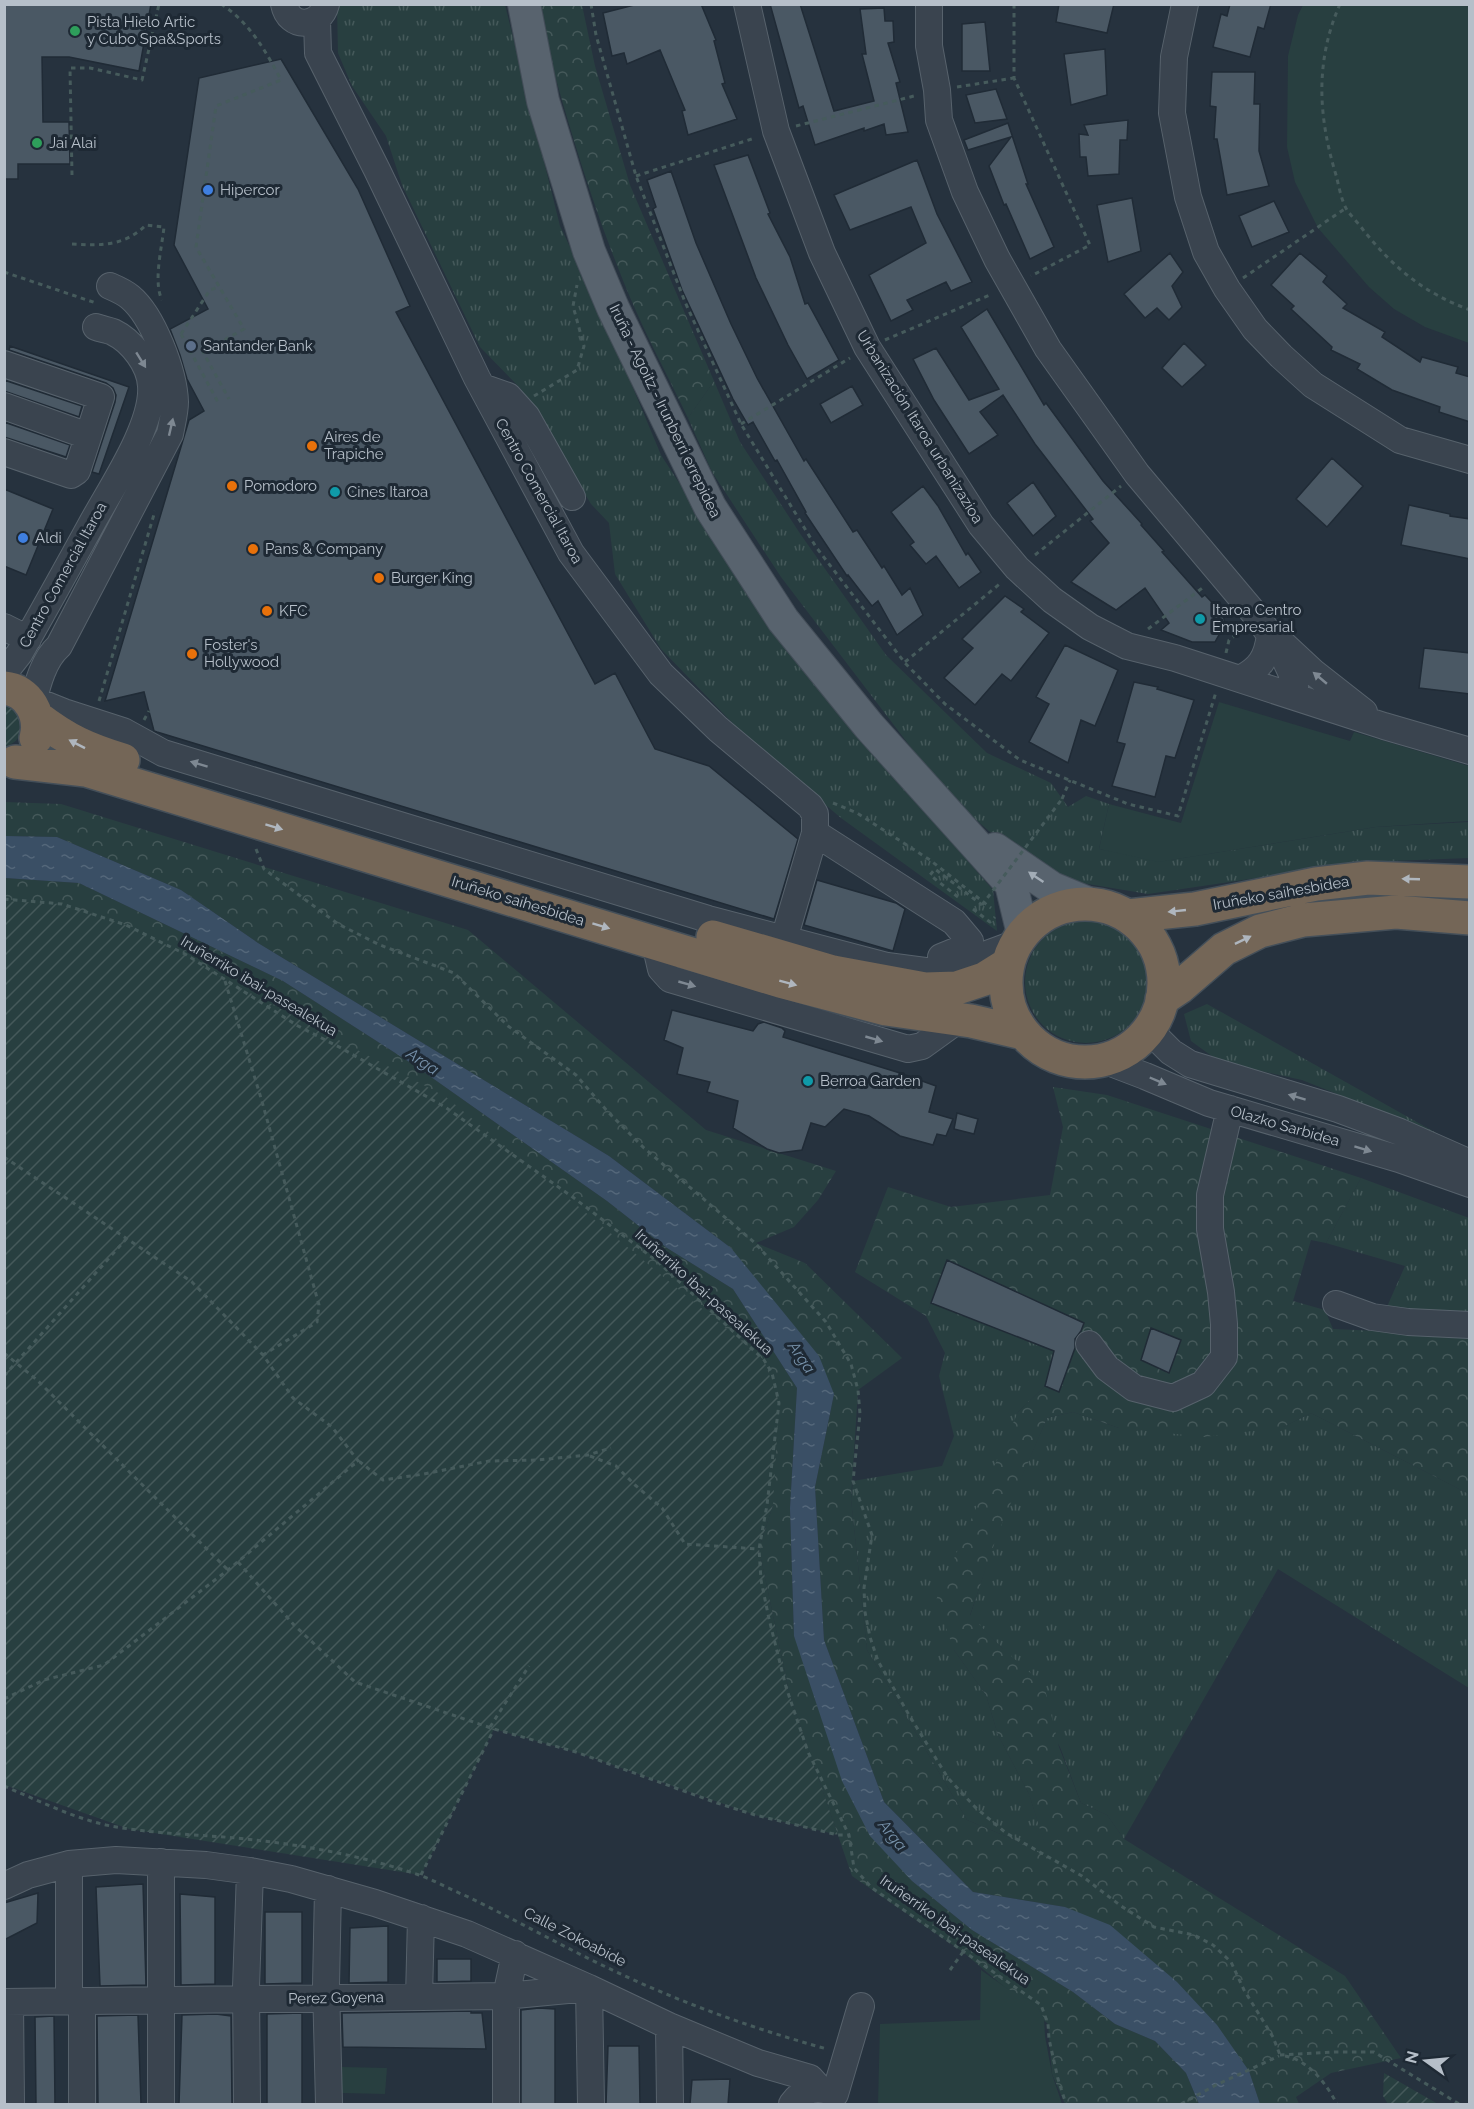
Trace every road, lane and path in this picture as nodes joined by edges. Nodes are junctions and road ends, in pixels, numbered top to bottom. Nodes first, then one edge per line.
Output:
1 (159, 4) edge
2 (221, 4) edge
3 (284, 4) edge
4 (524, 4) edge
5 (591, 4) edge
6 (747, 4) edge
7 (929, 4) edge
8 (1014, 4) edge
9 (1185, 4) edge
10 (1340, 4) edge
11 (322, 12) edge
12 (1014, 78) junction
13 (937, 90) junction
14 (776, 131) junction
15 (72, 175) dead end
16 (636, 176) junction
17 (1346, 208) junction
18 (72, 244) dead end
19 (589, 251) junction
20 (4, 272) edge
21 (219, 286) junction
22 (1012, 286) junction
23 (1227, 289) junction
24 (103, 306) junction
25 (166, 307) dead end
26 (1470, 310) edge
27 (176, 325) dead end
28 (181, 334) junction
29 (867, 347) junction
30 (4, 364) edge
31 (482, 387) junction
32 (229, 399) dead end
33 (219, 404) dead end
34 (4, 406) edge
35 (519, 416) junction
36 (741, 424) junction
37 (88, 436) junction
38 (4, 452) edge
39 (1470, 460) edge
40 (120, 490) junction
41 (572, 497) dead end
42 (156, 511) dead end
43 (583, 569) junction
44 (1221, 573) junction
45 (4, 627) edge
46 (1264, 627) junction
47 (1127, 646) junction
48 (48, 660) junction
49 (1231, 676) junction
50 (23, 684) edge
51 (1295, 696) junction
52 (91, 710) junction
53 (1384, 726) junction
54 (1470, 751) edge
55 (10, 764) edge
56 (1070, 780) junction
57 (826, 805) dead end
58 (955, 822) junction
59 (815, 834) junction
60 (255, 847) dead end
61 (1470, 882) edge
62 (4, 899) edge
63 (964, 902) dead end
64 (1088, 903) junction
65 (984, 905) junction
66 (973, 909) dead end
67 (1128, 916) junction
68 (1470, 918) edge
69 (784, 939) junction
70 (1016, 947) junction
71 (854, 958) junction
72 (224, 979) junction
73 (1162, 999) junction
74 (1149, 1030) junction
75 (1023, 1033) junction
76 (1103, 1060) junction
77 (1230, 1109) junction
78 (4, 1157) edge
79 (1470, 1163) edge
80 (1470, 1184) edge
81 (127, 1238) junction
82 (1336, 1304) dead end
83 (1470, 1324) edge
84 (1089, 1344) dead end
85 (4, 1353) edge
86 (263, 1355) junction
87 (16, 1363) junction
88 (4, 1376) edge
89 (611, 1448) dead end
90 (588, 1455) junction
91 (360, 1462) junction
92 (759, 1549) junction
93 (238, 1562) junction
94 (228, 1570) junction
95 (529, 1666) dead end
96 (4, 1699) edge
97 (492, 1728) junction
98 (4, 1786) edge
99 (849, 1835) junction
100 (161, 1862) junction
101 (69, 1864) junction
102 (250, 1870) junction
103 (16, 1873) edge
104 (421, 1875) junction
105 (4, 1886) edge
106 (328, 1889) junction
107 (421, 1918) junction
108 (963, 1952) junction
109 (515, 1954) junction
110 (950, 1970) dead end
111 (589, 1988) junction
112 (326, 1992) junction
113 (419, 1993) junction
114 (506, 1996) junction
115 (247, 2000) junction
116 (161, 2001) junction
117 (7, 2002) edge
118 (76, 2002) junction
119 (861, 2006) dead end
120 (669, 2026) junction
121 (847, 2054) junction
122 (1280, 2055) junction
123 (758, 2063) junction
124 (833, 2096) edge
125 (11, 2104) edge
126 (82, 2104) edge
127 (162, 2104) edge
128 (247, 2104) edge
129 (329, 2104) edge
130 (506, 2104) edge
131 (591, 2104) edge
132 (670, 2104) edge
133 (793, 2104) edge
134 (1066, 2104) edge
135 (1181, 2104) edge
136 (1338, 2104) edge
137 (1459, 2104) edge

1 - 15 path
2 - 21 path
3 - 11 street
4 - 19 main road, Iruña - Agoitz - Irunberri errepidea
5 - 16 path
6 - 14 street, Urbanización Itaroa urbanizazioa
7 - 13 street
8 - 12 path
9 - 23 street
10 - 17 path
11 - 31 street, Centro Comercial Itaroa
12 - 13 path
12 - 22 path
13 - 14 path
13 - 22 street
14 - 16 path
14 - 29 street, Urbanización Itaroa urbanizazioa
16 - 36 path
17 - 23 path
17 - 26 path
18 - 25 path
19 - 35 path
19 - 58 main road, Iruña - Agoitz - Irunberri errepidea
20 - 24 path
21 - 28 path
21 - 32 path
22 - 29 path
22 - 44 street
23 - 39 street
24 -> 40 street
48 -> 24 street, Centro Comercial Itaroa
27 - 28 path
28 - 33 path
29 - 36 path
29 - 47 street, Urbanización Itaroa urbanizazioa
30 - 37 street
31 - 35 street
31 - 43 street, Centro Comercial Itaroa
34 - 37 street
35 - 41 street
35 - 43 street
36 - 56 path
37 - 38 street
40 - 48 street
40 - 50 street, Centro Comercial Itaroa
42 - 52 path
43 - 59 street, Centro Comercial Itaroa
44 - 46 street
44 - 47 path
45 - 50 street
46 - 49 street
46 - 49 path
46 - 51 street
53 -> 46 street
47 - 49 street, Urbanización Itaroa urbanizazioa
48 - 50 street, Centro Comercial Itaroa
48 - 52 street, Centro Comercial Itaroa
49 - 51 street, Urbanización Itaroa urbanizazioa
49 - 56 path
50 - 52 street, Centro Comercial Itaroa
50 - 55 highway
70 -> 50 highway, Iruñeko saihesbidea
51 - 53 street, Urbanización Itaroa urbanizazioa
69 -> 52 street, Centro Comercial Itaroa
53 - 54 street, Urbanización Itaroa urbanizazioa
55 -> 75 highway, Iruñeko saihesbidea
56 - 65 path, bridge
57 - 65 path
64 -> 58 main road, Iruña - Agoitz - Irunberri errepidea
58 - 70 main road, Iruña - Agoitz - Irunberri errepidea
59 - 69 street, Centro Comercial Itaroa
59 - 71 street
60 - 122 path
61 -> 67 highway, Iruñeko saihesbidea
62 - 72 path, Iruñerriko ibai-pasealekua
63 - 65 path
64 - 67 highway
64 - 70 highway
65 - 66 path
67 - 73 highway
73 -> 68 highway, Iruñeko saihesbidea
69 - 71 street, Centro Comercial Itaroa
70 - 71 street, Centro Comercial Itaroa
70 - 75 highway
72 - 86 path
72 - 92 path, Iruñerriko ibai-pasealekua
73 - 74 highway
74 - 76 highway
79 -> 74 street, Olazko Sarbidea
75 - 76 highway
76 -> 77 street, Olazko Sarbidea
77 -> 80 street, Olazko Sarbidea
77 - 84 street
78 - 81 path
81 - 86 path
81 - 87 path
82 - 83 street
85 - 87 path
86 - 91 path
87 - 88 path
87 - 94 path
89 - 90 path
90 - 91 path
90 - 92 path
91 - 93 path
92 - 99 path, Iruñerriko ibai-pasealekua
93 - 94 path
93 - 97 path
94 - 96 path
95 - 97 path
97 - 99 path
97 - 104 path
98 - 104 path, Calle Zokoabide
99 - 108 path, Iruñerriko ibai-pasealekua
100 - 101 street
100 - 102 street
100 - 116 street
101 - 103 street
101 - 118 street
102 - 106 street
102 - 115 street
103 - 105 street
104 - 121 path, Calle Zokoabide
106 - 107 street
106 - 112 street
107 - 109 street
107 - 113 street
108 - 110 path
108 - 134 path, Iruñerriko ibai-pasealekua
109 - 111 street
109 - 114 street
111 - 114 street, Perez Goyena
111 - 120 street
111 - 131 street
112 - 113 street, Perez Goyena
112 - 115 street, Perez Goyena
112 - 129 street
113 - 114 street, Perez Goyena
114 - 130 street
115 - 116 street, Perez Goyena
115 - 128 street
116 - 118 street, Perez Goyena
116 - 127 street
117 - 118 street, Perez Goyena
117 - 125 street
118 - 126 street
119 - 121 street
120 - 123 street
120 - 132 street
121 - 124 street
122 - 135 path
122 - 136 path
122 - 137 path
123 - 124 street
123 - 133 street
124 - 133 street

